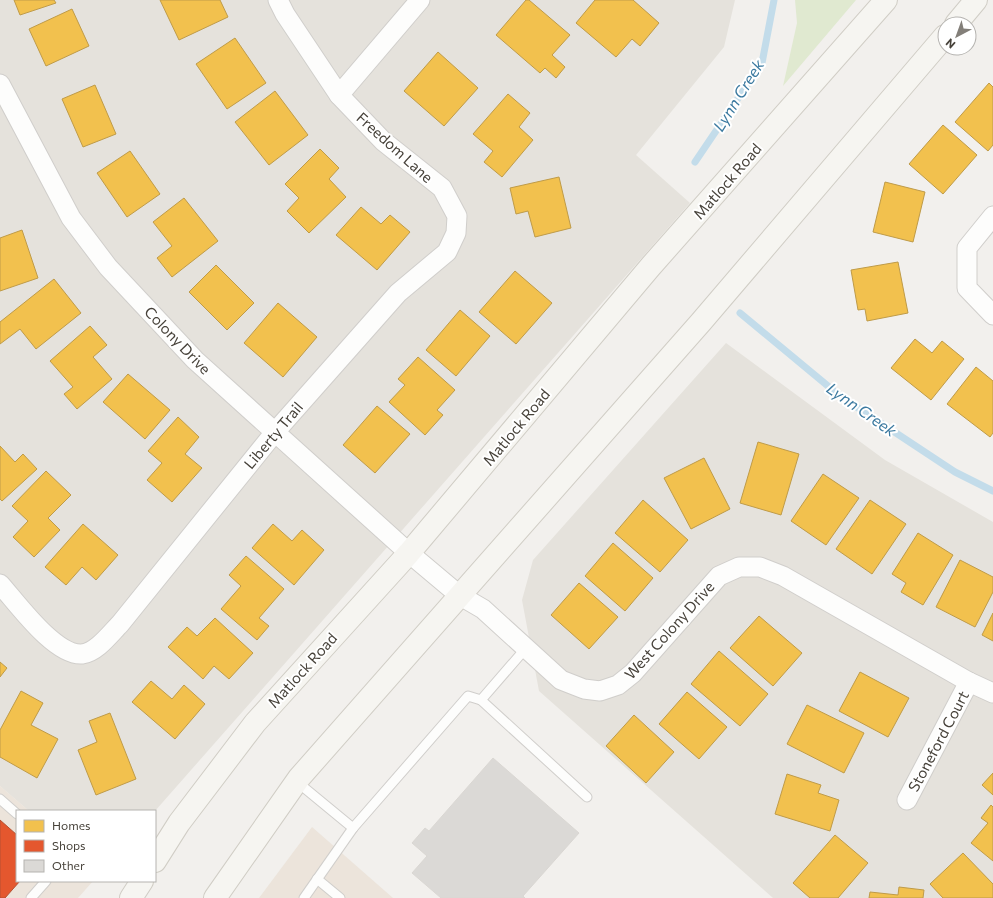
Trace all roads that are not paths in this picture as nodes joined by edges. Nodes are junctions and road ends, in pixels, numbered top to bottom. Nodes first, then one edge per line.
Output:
1 (278, 0) edge
2 (420, 0) edge
3 (886, 0) edge
4 (976, 0) edge
5 (963, 16) edge
6 (937, 45) edge
7 (0, 84) edge
8 (339, 95) junction
9 (457, 216) joint
10 (993, 216) edge
11 (993, 315) edge
12 (275, 432) junction
13 (409, 553) junction
14 (0, 584) edge
15 (459, 596) junction
16 (526, 648) junction
17 (969, 682) junction
18 (993, 693) edge
19 (481, 700) junction
20 (296, 781) junction
21 (587, 797) dead end
22 (0, 799) edge
23 (907, 800) dead end
24 (16, 813) edge
25 (353, 828) junction
26 (156, 859) edge
27 (317, 879) junction
28 (45, 882) edge
29 (141, 882) edge
30 (31, 898) edge
31 (131, 898) edge
32 (215, 898) edge
33 (304, 898) edge
34 (340, 898) edge

1 - 8 street, Freedom Lane
2 - 8 street
3 - 13 main road, Matlock Road
4 - 5 main road
6 - 15 main road
7 - 12 street, Colony Drive
8 - 9 street, Freedom Lane
9 - 12 street, Liberty Trail
10 - 11 street
12 - 13 street, Colony Drive
12 - 14 street, Liberty Trail
13 - 15 street, West Colony Drive
13 - 26 main road, Matlock Road
15 - 16 street, West Colony Drive
15 - 20 main road
16 - 17 street, West Colony Drive
16 - 19 lane
17 - 18 street, West Colony Drive
17 - 23 street, Stoneford Court
19 - 21 lane
19 - 25 lane
20 - 25 lane
20 - 32 main road
22 - 24 lane
25 - 27 lane
27 - 33 lane
27 - 34 lane
28 - 30 lane
29 - 31 main road

